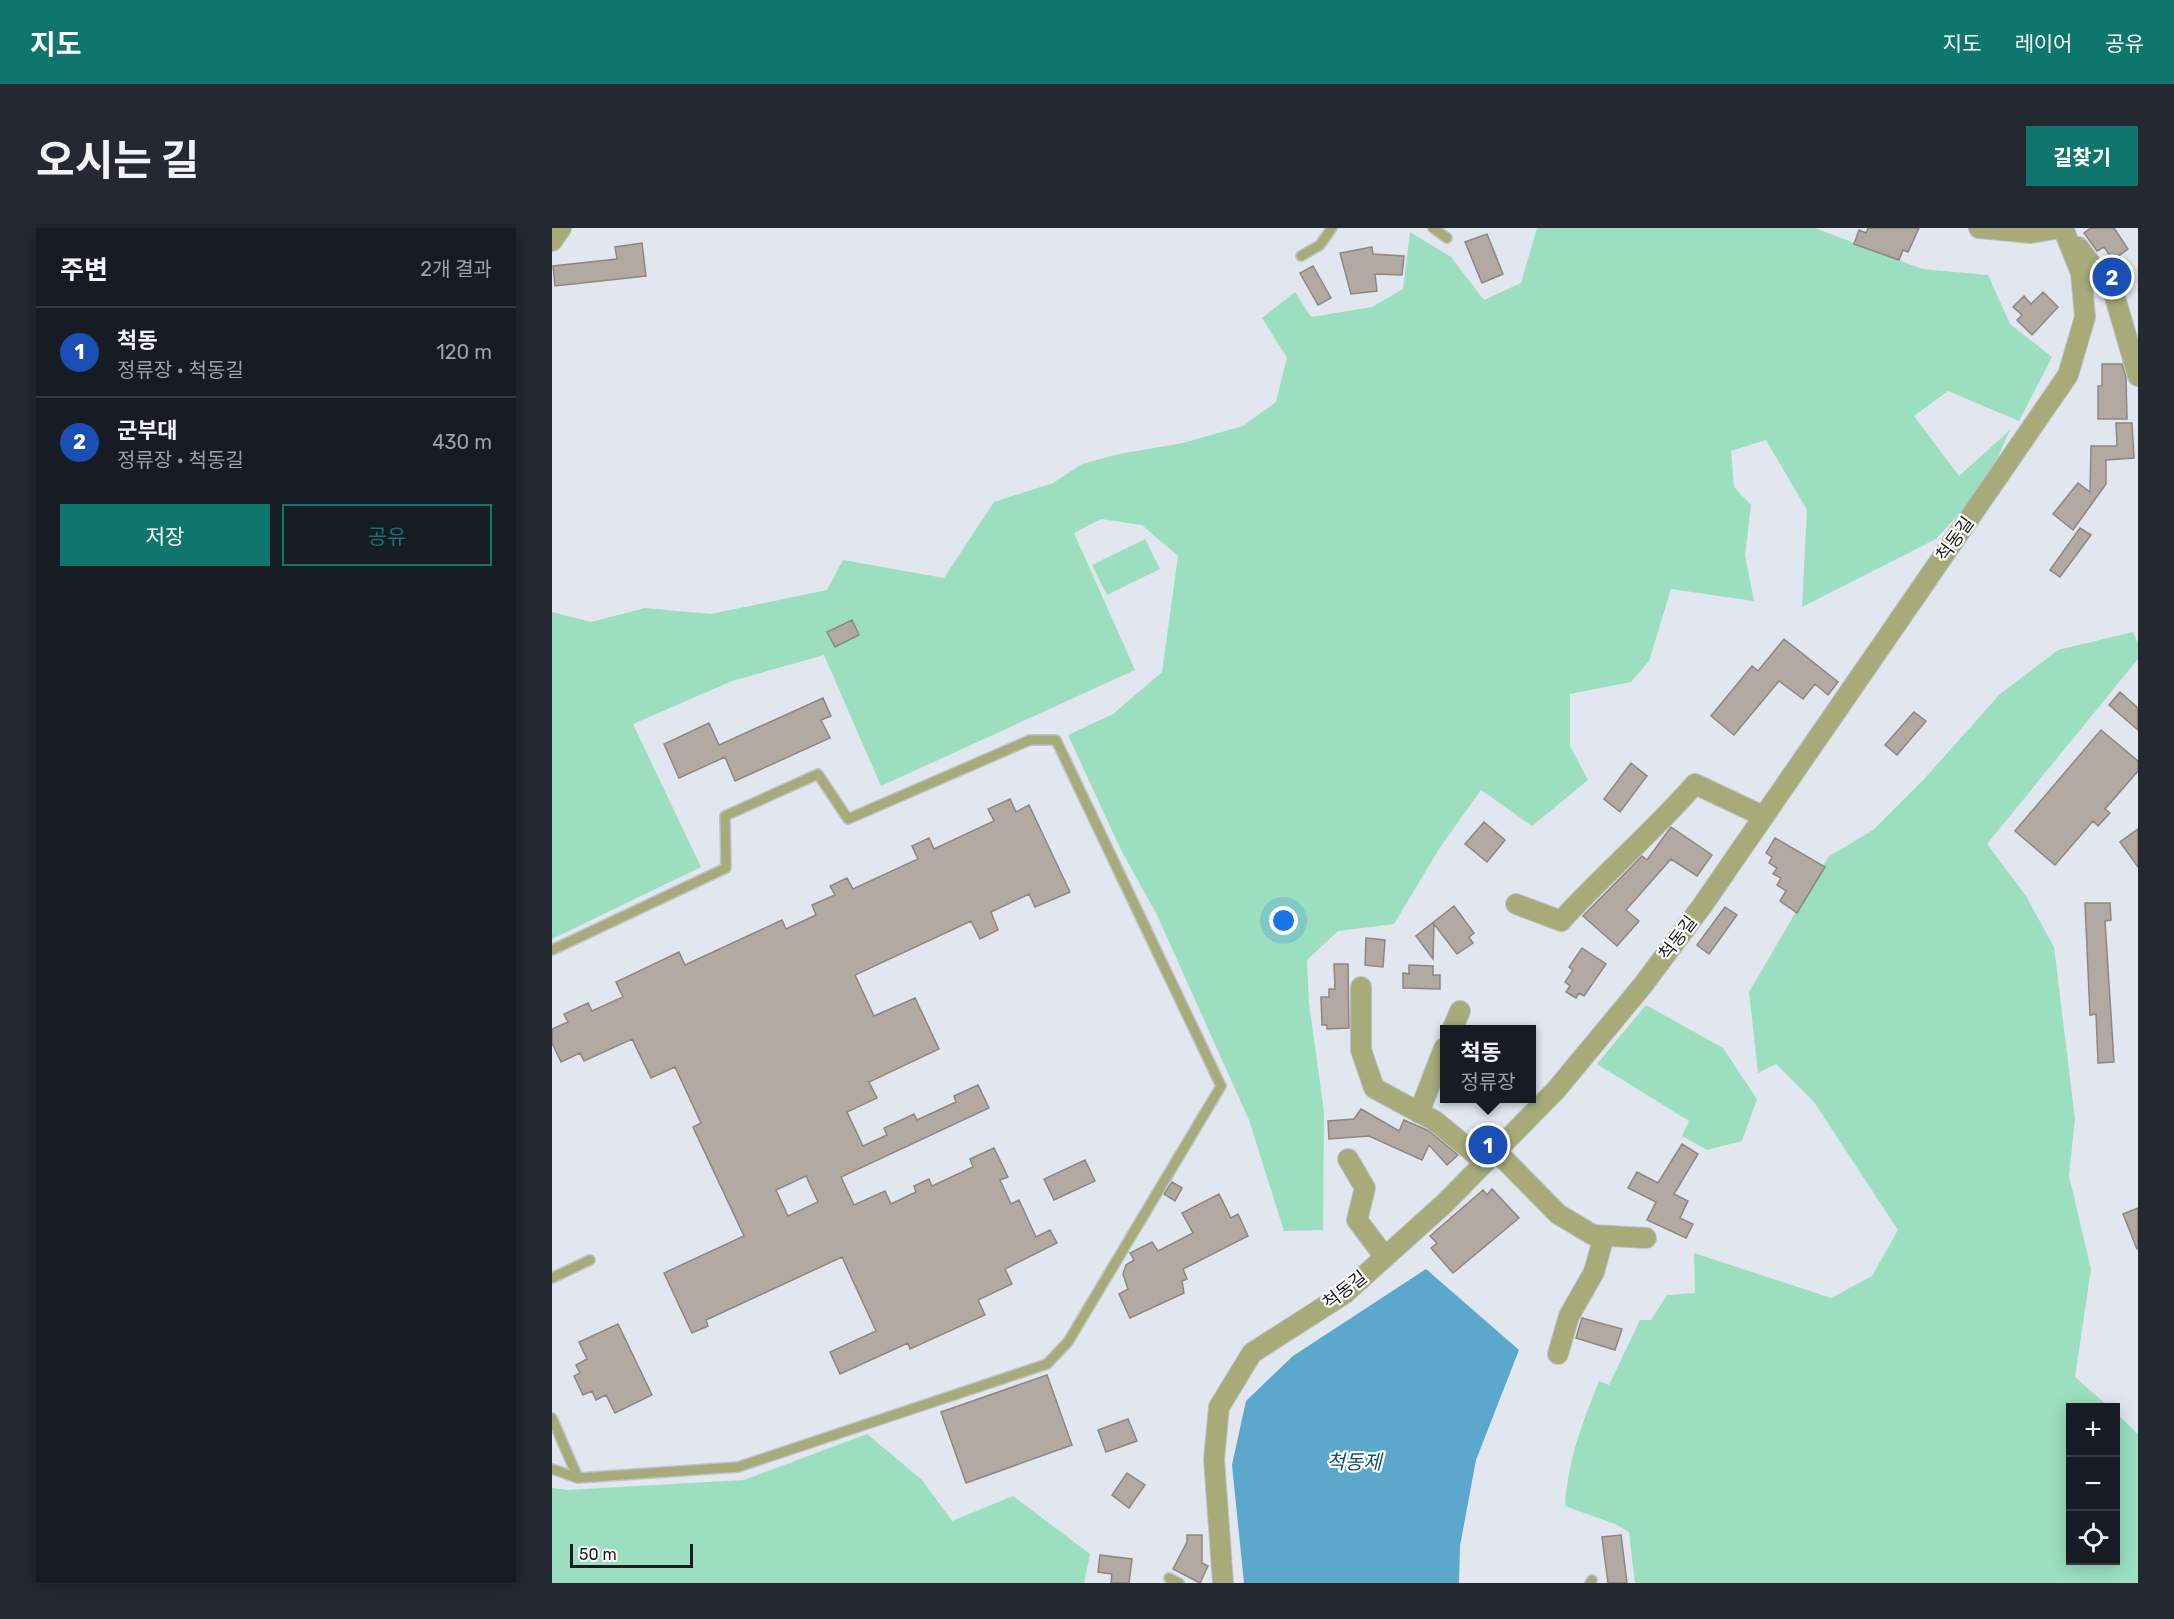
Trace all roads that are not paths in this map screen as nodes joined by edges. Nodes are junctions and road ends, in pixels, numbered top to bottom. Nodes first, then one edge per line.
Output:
1 (561, 228) edge
2 (1332, 228) edge
3 (1433, 228) edge
4 (1978, 228) edge
5 (2062, 228) edge
6 (1447, 238) dead end
7 (552, 241) edge
8 (1301, 256) dead end
9 (2138, 376) edge
10 (1763, 816) junction
11 (1516, 904) dead end
12 (552, 950) edge
13 (1360, 987) dead end
14 (1460, 1011) dead end
15 (1454, 1025) edge
16 (1440, 1058) edge
17 (1419, 1113) junction
18 (1490, 1157) junction
19 (1347, 1159) dead end
20 (1604, 1236) junction
21 (1646, 1238) dead end
22 (1385, 1257) junction
23 (590, 1260) dead end
24 (552, 1278) edge
25 (1558, 1354) dead end
26 (552, 1418) edge
27 (552, 1469) edge
28 (578, 1478) junction
29 (1169, 1578) dead end
30 (1179, 1583) edge
31 (1222, 1583) edge

1 - 7 street
2 - 8 lane
3 - 6 lane
4 - 5 street
5 - 9 street
5 - 10 street, 척동길
10 - 11 street
10 - 18 street, 척동길
12 - 28 lane
13 - 17 street
14 - 15 street
16 - 17 street
17 - 18 street
18 - 20 street
18 - 22 street, 척동길
19 - 22 street
20 - 21 street
20 - 25 street
22 - 31 street, 척동길
23 - 24 lane
26 - 28 lane
27 - 28 lane
29 - 30 lane

